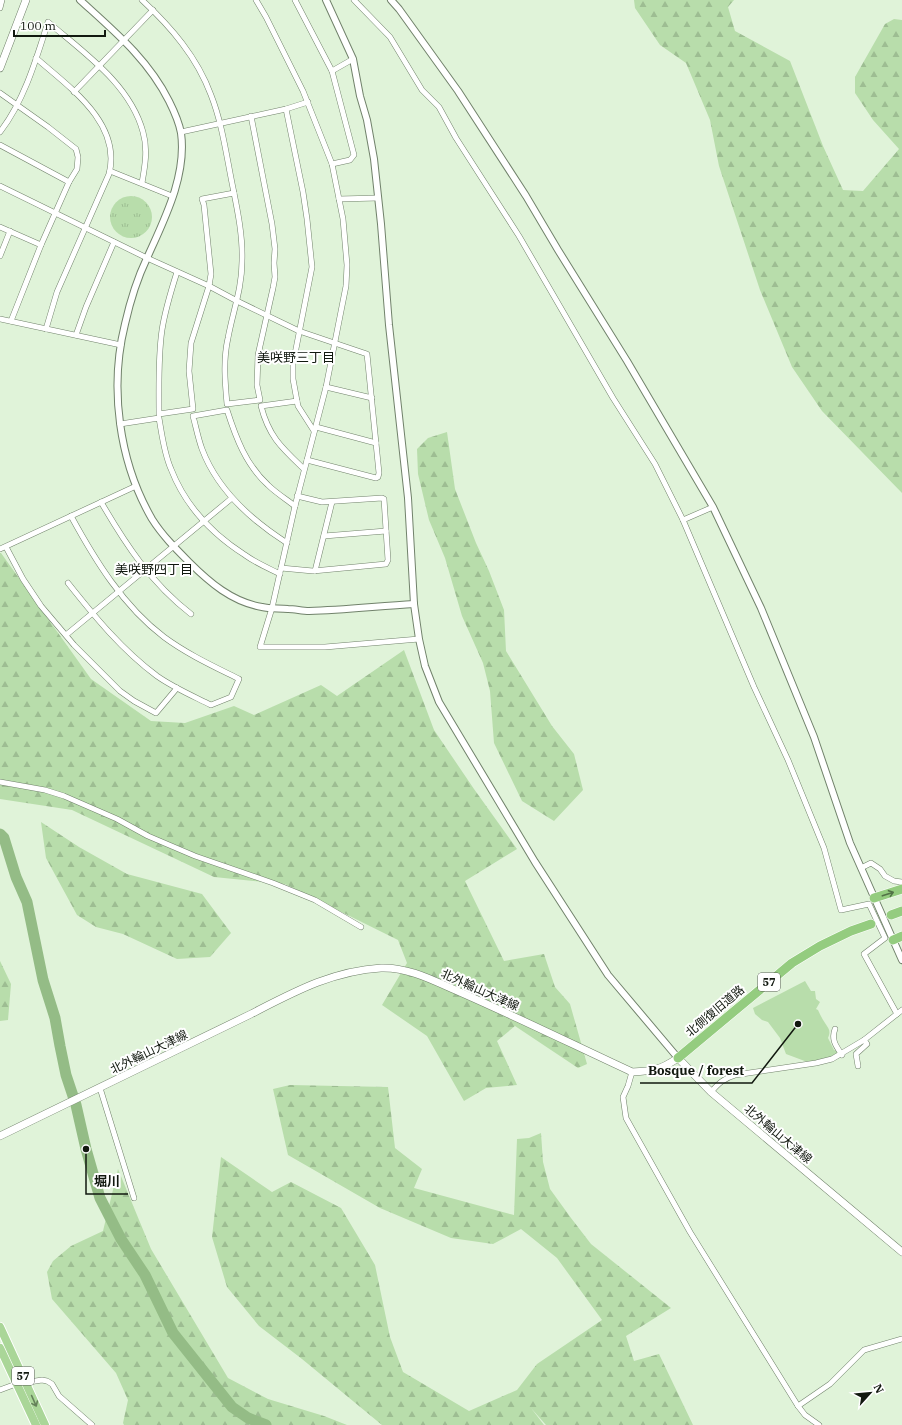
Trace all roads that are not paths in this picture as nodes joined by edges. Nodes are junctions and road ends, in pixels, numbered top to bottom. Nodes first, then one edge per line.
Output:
1 (2, 0) edge
2 (26, 0) edge
3 (80, 0) edge
4 (142, 0) edge
5 (256, 0) edge
6 (295, 0) edge
7 (326, 0) edge
8 (354, 0) edge
9 (390, 0) edge
10 (0, 8) edge
11 (153, 10) junction
12 (124, 40) junction
13 (36, 58) junction
14 (353, 59) junction
15 (99, 66) junction
16 (0, 68) edge
17 (332, 71) junction
18 (74, 92) junction
19 (0, 93) edge
20 (308, 102) junction
21 (17, 106) junction
22 (286, 108) junction
23 (251, 116) junction
24 (220, 123) junction
25 (0, 132) edge
26 (181, 132) junction
27 (0, 145) edge
28 (332, 164) junction
29 (110, 171) junction
30 (69, 182) junction
31 (142, 183) junction
32 (0, 186) edge
33 (234, 193) junction
34 (172, 196) junction
35 (378, 198) junction
36 (339, 199) junction
37 (56, 213) junction
38 (0, 227) edge
39 (86, 227) junction
40 (10, 231) junction
41 (114, 242) junction
42 (41, 245) junction
43 (0, 256) edge
44 (147, 258) junction
45 (177, 272) junction
46 (209, 286) junction
47 (237, 301) junction
48 (267, 316) junction
49 (0, 319) edge
50 (10, 321) junction
51 (46, 329) junction
52 (299, 331) junction
53 (76, 335) junction
54 (335, 344) junction
55 (121, 345) junction
56 (326, 387) junction
57 (372, 398) junction
58 (260, 400) junction
59 (296, 401) junction
60 (227, 404) junction
61 (261, 406) junction
62 (193, 409) junction
63 (227, 410) junction
64 (159, 416) junction
65 (193, 416) junction
66 (120, 424) junction
67 (315, 429) junction
68 (376, 443) junction
69 (307, 460) junction
70 (304, 469) junction
71 (136, 486) junction
72 (297, 496) junction
73 (232, 498) junction
74 (101, 502) junction
75 (332, 502) junction
76 (295, 506) junction
77 (713, 507) junction
78 (71, 516) junction
79 (683, 520) junction
80 (204, 522) junction
81 (386, 531) junction
82 (324, 536) junction
83 (287, 543) junction
84 (174, 546) junction
85 (6, 547) junction
86 (0, 549) edge
87 (281, 568) junction
88 (145, 570) junction
89 (315, 571) junction
90 (280, 574) junction
91 (68, 583) dead end
92 (120, 591) junction
93 (414, 604) junction
94 (272, 608) junction
95 (93, 614) junction
96 (191, 614) dead end
97 (66, 635) junction
98 (419, 639) junction
99 (177, 688) junction
100 (0, 782) edge
101 (861, 868) junction
102 (902, 882) edge
103 (902, 889) edge
104 (874, 898) junction
105 (902, 911) edge
106 (891, 915) dead end
107 (871, 924) dead end
108 (361, 928) dead end
109 (902, 936) edge
110 (893, 940) junction
111 (902, 960) edge
112 (902, 1010) edge
113 (897, 1014) junction
114 (835, 1029) dead end
115 (864, 1040) junction
116 (842, 1055) junction
117 (678, 1058) junction
118 (858, 1066) dead end
119 (632, 1072) junction
120 (100, 1088) junction
121 (711, 1092) junction
122 (0, 1136) edge
123 (134, 1198) dead end
124 (902, 1252) edge
125 (0, 1328) edge
126 (902, 1339) edge
127 (0, 1348) edge
128 (26, 1383) junction
129 (16, 1384) junction
130 (0, 1390) edge
131 (798, 1406) junction
132 (36, 1425) edge
133 (45, 1425) edge
134 (92, 1425) edge
135 (820, 1425) edge

1 - 10 street
2 - 16 main road
3 - 12 street
4 - 11 street
5 - 20 street
6 - 17 street
7 - 14 street
8 - 79 street
9 - 77 street
11 - 12 street
11 - 24 street
12 - 15 street
12 - 26 street
13 - 15 street
13 - 18 street
13 - 21 street
14 - 17 street
14 - 35 street
15 - 18 street
15 - 31 street
17 - 28 street
18 - 29 street
19 - 21 street
20 - 22 street
20 - 28 street
21 - 25 street
21 - 30 street
22 - 23 street
22 - 52 street
23 - 24 street
23 - 48 street
24 - 26 street
24 - 33 street
26 - 34 street
27 - 30 street
28 - 36 street
29 - 31 street
29 - 39 street
30 - 37 street
31 - 34 street
32 - 37 street
33 - 46 street
33 - 47 street
34 - 44 street
35 - 36 street
35 - 93 street
36 - 54 street
37 - 39 street
37 - 42 street
38 - 40 street
39 - 41 street
39 - 51 street
40 - 42 street
40 - 43 street
41 - 44 street
41 - 53 street
42 - 50 street
44 - 45 street
44 - 55 street
45 - 46 street
45 - 64 street
46 - 47 street
46 - 62 street
47 - 48 street
47 - 60 street
48 - 52 street
48 - 58 street
49 - 50 street
50 - 51 street
51 - 53 street
52 - 54 street
52 - 59 street
53 - 55 street
54 - 56 street
54 - 57 street
55 - 66 street
56 - 57 street
56 - 67 street
57 - 68 street
58 - 60 street
58 - 61 street
59 - 61 street
59 - 67 street
60 - 63 street
61 - 70 street
62 - 64 street
62 - 65 street
63 - 65 street
63 - 76 street
64 - 66 street
64 - 80 street
65 - 73 street
66 - 71 street
67 - 68 street
67 - 69 street
68 - 69 street
69 - 70 street
70 - 72 street
71 - 74 street
71 - 84 street
72 - 75 street
72 - 76 street
73 - 80 street
73 - 83 street
74 - 78 street
74 - 88 street
75 - 81 street
75 - 82 street
76 - 83 street
77 - 79 street
77 - 101 street
78 - 85 street
78 - 92 street
79 - 113 street
80 - 84 street
80 - 90 street
81 - 82 street
81 - 89 street
82 - 89 street
83 - 87 street
84 - 88 street
84 - 94 street
85 - 86 street
85 - 97 street
87 - 89 street
87 - 90 street
88 - 92 street
88 - 96 street
90 - 94 street
91 - 95 street
92 - 95 street
92 - 99 street
93 - 94 street
93 - 98 street
94 - 98 street
95 - 97 street
95 - 99 street
97 - 99 street
98 - 117 street
100 - 108 street
101 - 102 street
101 - 104 street
104 -> 103 highway
104 - 110 street
105 - 106 highway
107 - 117 highway, 北側復旧道路 / 57
109 - 110 highway
110 - 111 street
112 - 113 street
113 - 115 street
114 - 116 street
115 - 116 street
115 - 118 street
116 - 121 street
117 - 119 main road, 北外輪山大津線
117 - 121 main road, 北外輪山大津線
119 - 120 main road, 北外輪山大津線
119 - 131 street
120 - 122 main road, 北外輪山大津線
120 - 123 street
121 - 124 main road, 北外輪山大津線
125 - 128 highway, 57
126 - 131 street
127 - 129 highway, 57
128 - 129 street
128 -> 133 highway, 57
128 - 134 street
129 - 130 street
129 - 132 highway, 57
131 - 135 street

